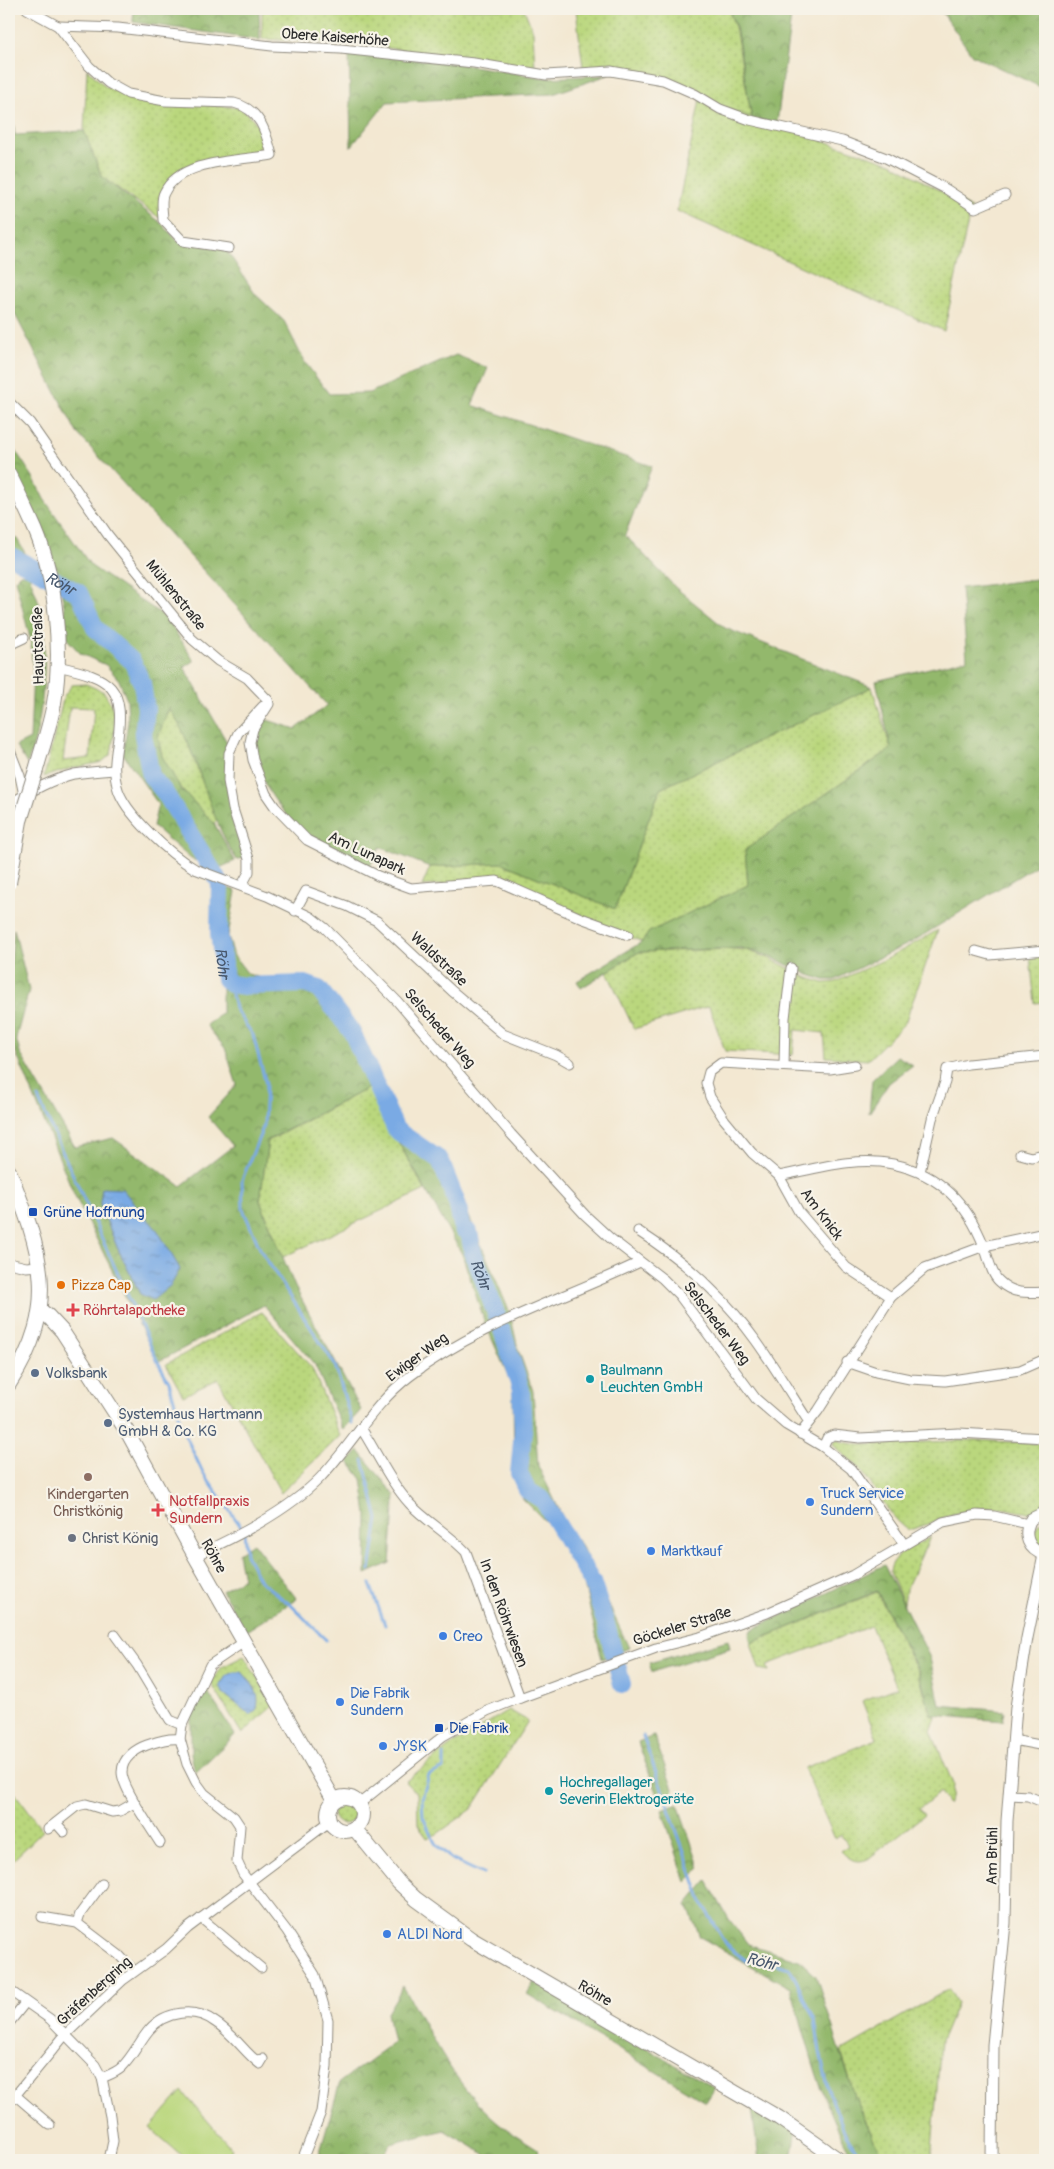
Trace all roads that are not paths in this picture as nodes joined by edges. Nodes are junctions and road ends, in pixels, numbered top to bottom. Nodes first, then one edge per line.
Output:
1 (27, 9) edge
2 (58, 26) junction
3 (1005, 195) dead end
4 (229, 248) dead end
5 (9, 402) edge
6 (9, 474) edge
7 (24, 638) dead end
8 (9, 645) edge
9 (57, 666) junction
10 (268, 700) junction
11 (9, 748) edge
12 (114, 770) junction
13 (24, 795) junction
14 (9, 804) edge
15 (9, 883) edge
16 (242, 885) junction
17 (295, 911) junction
18 (628, 935) dead end
19 (1045, 950) edge
20 (976, 951) dead end
21 (791, 968) dead end
22 (1045, 1056) edge
23 (570, 1064) dead end
24 (855, 1065) dead end
25 (784, 1066) junction
26 (1020, 1154) dead end
27 (1045, 1154) edge
28 (9, 1171) edge
29 (920, 1172) junction
30 (779, 1176) junction
31 (638, 1231) dead end
32 (1045, 1234) edge
33 (984, 1246) junction
34 (640, 1262) junction
35 (9, 1264) edge
36 (40, 1266) junction
37 (1045, 1292) edge
38 (891, 1297) junction
39 (40, 1310) junction
40 (1045, 1359) edge
41 (847, 1362) junction
42 (9, 1384) edge
43 (808, 1422) junction
44 (362, 1428) junction
45 (800, 1434) junction
46 (1045, 1438) edge
47 (823, 1447) junction
48 (1045, 1512) edge
49 (1028, 1524) junction
50 (904, 1544) junction
51 (1045, 1555) edge
52 (195, 1556) junction
53 (115, 1635) dead end
54 (244, 1642) junction
55 (520, 1698) junction
56 (182, 1725) junction
57 (180, 1739) junction
58 (1013, 1740) junction
59 (1045, 1746) edge
60 (1010, 1795) junction
61 (334, 1800) junction
62 (134, 1803) junction
63 (1045, 1803) edge
64 (359, 1804) junction
65 (329, 1822) junction
66 (354, 1828) junction
67 (64, 1832) dead end
68 (160, 1843) dead end
69 (249, 1883) junction
70 (102, 1884) dead end
71 (42, 1917) dead end
72 (201, 1918) junction
73 (76, 1923) junction
74 (261, 1968) dead end
75 (134, 1971) junction
76 (9, 1990) edge
77 (25, 2003) junction
78 (9, 2023) edge
79 (66, 2035) junction
80 (256, 2060) dead end
81 (102, 2078) junction
82 (15, 2095) junction
83 (9, 2103) edge
84 (50, 2125) dead end
85 (109, 2160) edge
86 (302, 2160) edge
87 (840, 2160) edge
88 (992, 2160) edge

1 - 2 street, Obere Kaiserhöhe
2 - 3 street, Obere Kaiserhöhe
2 - 4 street, Obere Kaiserhöhe
5 - 10 street, Mühlenstraße
6 - 9 main road, Hauptstraße
7 - 8 street
9 - 12 street, Selscheder Weg
9 - 15 main road, Hauptstraße, bridge
10 - 16 street
10 - 18 street, Am Lunapark
11 - 13 street
12 - 13 street
12 - 16 street, Selscheder Weg
13 - 14 street
16 - 17 street, Selscheder Weg
17 - 23 street, Waldstraße
17 - 34 street, Selscheder Weg
19 - 20 street
21 - 25 street
22 - 29 street
24 - 25 street
25 - 30 street
26 - 27 street
28 - 36 main road
29 - 30 street, Am Knick
29 - 33 street, Am Knick
30 - 38 street, Am Knick
31 - 43 street
32 - 33 street
33 - 37 street, Am Knick
33 - 38 street
34 - 44 street, Ewiger Weg
34 - 45 street, Selscheder Weg
35 - 36 street
36 - 39 main road
38 - 41 street
39 - 42 main road
39 - 52 main road, Röhre
40 - 41 street
41 - 43 street
43 - 45 street
44 - 52 street, Ewiger Weg
44 - 55 street, In den Röhrwiesen
45 - 47 street, Selscheder Weg
46 - 47 street
47 - 50 street, Selscheder Weg
48 - 49 street
49 - 50 street, Göckeler Straße
49 - 51 street
50 - 55 street, Göckeler Straße
51 - 58 street, Am Brühl
52 - 54 main road, Röhre
53 - 56 street
54 - 56 street
54 - 61 main road, Röhre
55 - 64 street, Göckeler Straße
56 - 57 street
57 - 62 street
57 - 69 street
58 - 59 street
58 - 60 street, Am Brühl
60 - 63 street
60 - 88 street, Am Brühl
61 - 64 main road
61 - 65 main road
62 - 67 street
62 - 68 street
64 - 66 main road
65 - 66 main road
65 - 69 street, Gräfenbergring
66 - 87 main road, Röhre
69 - 72 street, Gräfenbergring
69 - 86 street
70 - 73 street
71 - 73 street
72 - 74 street
72 - 75 street, Gräfenbergring
73 - 75 street
75 - 79 street, Gräfenbergring
76 - 77 street
77 - 78 street
77 - 79 street
79 - 81 street
79 - 82 street, Gräfenbergring
80 - 81 street
81 - 85 street
82 - 83 street, Gräfenbergring
82 - 84 street

